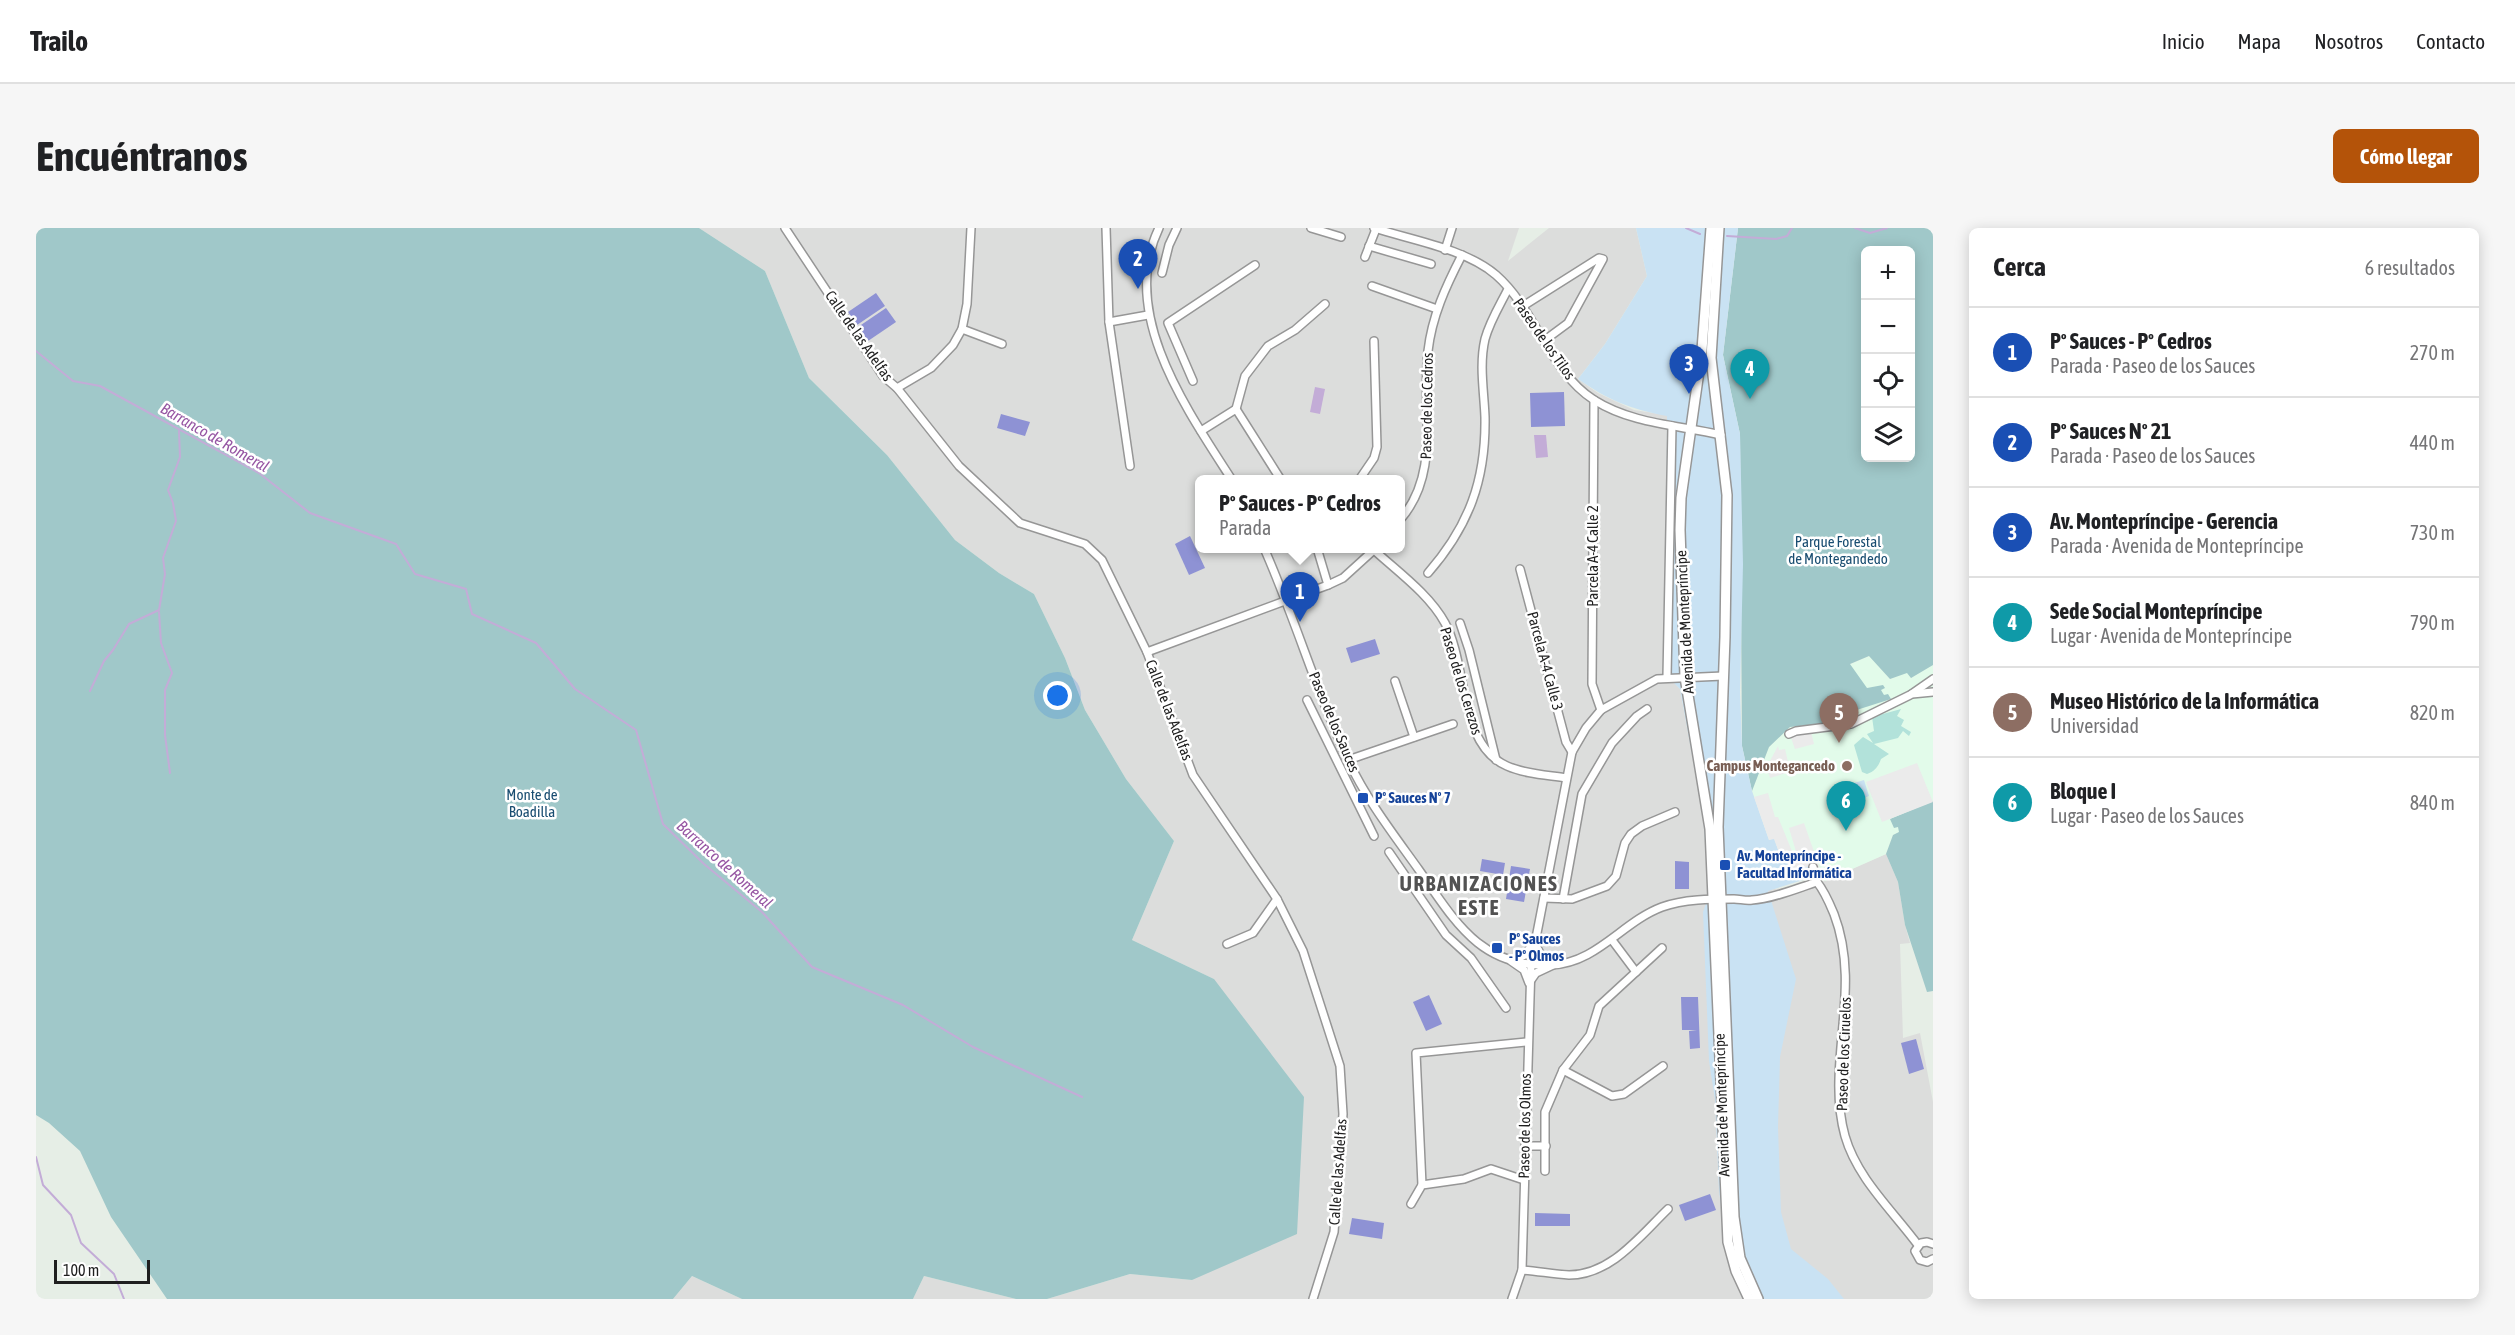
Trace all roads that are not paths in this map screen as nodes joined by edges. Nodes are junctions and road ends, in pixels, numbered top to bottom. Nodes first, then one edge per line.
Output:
1 (785, 228) edge
2 (971, 228) edge
3 (1106, 228) edge
4 (1159, 228) edge
5 (1177, 228) edge
6 (1311, 228) edge
7 (1375, 228) edge
8 (1452, 228) edge
9 (1711, 228) edge
10 (1719, 228) edge
11 (1341, 237) dead end
12 (1153, 240) junction
13 (1169, 245) junction
14 (1370, 246) junction
15 (1445, 250) junction
16 (1462, 255) junction
17 (1365, 257) dead end
18 (1431, 264) dead end
19 (1255, 265) dead end
20 (1162, 273) dead end
21 (1372, 286) dead end
22 (1508, 289) junction
23 (1325, 304) dead end
24 (1523, 306) junction
25 (1437, 309) junction
26 (1148, 315) junction
27 (1109, 322) junction
28 (1167, 323) junction
29 (1151, 325) junction
30 (962, 329) junction
31 (1545, 340) junction
32 (1374, 341) dead end
33 (1002, 344) dead end
34 (1193, 381) dead end
35 (897, 388) junction
36 (1594, 400) junction
37 (1236, 409) junction
38 (1672, 426) junction
39 (1691, 430) junction
40 (1201, 431) junction
41 (1721, 435) junction
42 (1130, 466) dead end
43 (1229, 475) edge
44 (1278, 475) edge
45 (1362, 475) edge
46 (1405, 515) edge
47 (1266, 553) edge
48 (1318, 553) edge
49 (1372, 553) edge
50 (1378, 553) edge
51 (1520, 569) dead end
52 (1428, 573) dead end
53 (1328, 585) junction
54 (1288, 602) junction
55 (1460, 623) dead end
56 (1147, 652) junction
57 (1723, 676) junction
58 (1667, 677) junction
59 (1685, 677) junction
60 (1933, 679) edge
61 (1395, 681) dead end
62 (1933, 692) edge
63 (1910, 694) junction
64 (1323, 701) junction
65 (1601, 710) junction
66 (1647, 710) dead end
67 (1453, 724) dead end
68 (1789, 734) dead end
69 (1414, 737) junction
70 (1572, 752) junction
71 (1348, 760) junction
72 (1496, 760) junction
73 (1566, 778) junction
74 (1375, 805) junction
75 (1361, 812) junction
76 (1675, 812) dead end
77 (1374, 836) dead end
78 (1389, 852) dead end
79 (1813, 867) dead end
80 (1817, 882) junction
81 (1544, 898) junction
82 (1277, 899) junction
83 (1563, 899) junction
84 (1717, 899) junction
85 (1469, 937) junction
86 (1612, 939) junction
87 (1534, 942) junction
88 (1227, 944) dead end
89 (1662, 948) dead end
90 (1462, 949) junction
91 (1511, 961) junction
92 (1531, 964) junction
93 (1553, 965) junction
94 (1636, 972) junction
95 (1529, 983) junction
96 (1506, 1008) dead end
97 (1527, 1042) junction
98 (1663, 1066) dead end
99 (1563, 1070) junction
100 (1524, 1146) junction
101 (1546, 1146) junction
102 (1545, 1171) dead end
103 (1524, 1180) junction
104 (1422, 1185) junction
105 (1411, 1204) dead end
106 (1668, 1209) dead end
107 (1933, 1244) edge
108 (1918, 1245) junction
109 (1933, 1259) edge
110 (1522, 1270) junction
111 (1317, 1298) edge
112 (1512, 1299) edge
113 (1749, 1299) edge
114 (1758, 1299) edge

1 - 35 street, Calle de las Adelfas
2 - 30 street
3 - 27 street
4 - 12 street
5 - 13 street
6 - 11 street
7 - 14 street
7 - 15 street, Paseo de los Tilos
8 - 15 street
9 - 39 street, Avenida de Montepríncipe
10 - 41 street, Avenida de Montepríncipe
12 - 13 street
12 - 26 street
13 - 20 street
14 - 17 street
14 - 18 street
15 - 16 street, Paseo de los Tilos
16 - 22 street, Paseo de los Tilos
16 - 25 street, Paseo de los Cedros
19 - 28 street
21 - 25 street
22 - 24 street, Paseo de los Tilos
22 - 52 street
23 - 37 street
24 - 31 street, Paseo de los Tilos
24 - 31 street
25 - 46 street, Paseo de los Cedros
26 - 27 street
26 - 29 street
27 - 42 street
28 - 29 street
28 - 34 street
29 - 40 street
30 - 33 street
30 - 35 street
31 - 36 street, Paseo de los Tilos
32 - 45 street
35 - 56 street, Calle de las Adelfas
36 - 38 street, Paseo de los Tilos
36 - 65 street, Parcela A-4 Calle 2
37 - 40 street
37 - 44 street
38 - 39 street, Paseo de los Tilos
38 - 58 street
39 - 41 street, Paseo de los Tilos
39 - 59 street, Avenida de Montepríncipe
40 - 43 street
41 - 57 street, Avenida de Montepríncipe
47 - 54 street, Paseo de los Sauces
48 - 53 street
49 - 53 street
50 - 72 street, Paseo de los Cerezos
51 - 70 street, Parcela A-4 Calle 3
53 - 54 street
54 - 56 street
54 - 64 street, Paseo de los Sauces
55 - 72 street
56 - 82 street, Calle de las Adelfas
57 - 59 street, Paseo de los Olmos
57 - 84 street, Avenida de Montepríncipe
58 - 59 street, Paseo de los Olmos
58 - 65 street, Paseo de los Olmos
59 - 84 street, Avenida de Montepríncipe
60 - 63 street
61 - 69 street
62 - 63 street
63 - 68 street
64 - 71 street, Paseo de los Sauces
64 - 75 street
65 - 70 street, Paseo de los Olmos
66 - 83 street
67 - 69 street
69 - 71 street
70 - 73 street, Paseo de los Olmos
71 - 74 street, Paseo de los Sauces
72 - 73 street
73 - 81 street, Paseo de los Olmos
74 - 75 street
74 - 85 street, Paseo de los Sauces
75 - 77 street
76 - 83 street
78 - 90 street
79 - 80 street
80 - 84 street, Paseo de los Sauces
80 - 108 street, Paseo de los Ciruelos
81 - 83 street
81 - 87 street, Paseo de los Olmos
82 - 88 street
82 - 111 street, Calle de las Adelfas
84 - 86 street, Paseo de los Sauces
84 - 113 street, Avenida de Montepríncipe
84 - 114 street, Avenida de Montepríncipe
85 - 90 street
85 - 91 street, Paseo de los Sauces
86 - 93 street, Paseo de los Sauces
86 - 94 street
87 - 91 street
87 - 92 street, Paseo de los Olmos
87 - 93 street
89 - 94 street
90 - 96 street
91 - 92 street, Paseo de los Sauces
91 - 95 street
92 - 93 street, Paseo de los Sauces
92 - 95 street, Paseo de los Olmos
93 - 95 street
94 - 99 street
95 - 97 street, Paseo de los Olmos
97 - 100 street, Paseo de los Olmos
97 - 104 street
98 - 99 street
99 - 101 street
100 - 101 street
100 - 103 street, Paseo de los Olmos
101 - 102 street
103 - 104 street
103 - 110 street, Paseo de los Olmos
104 - 105 street
106 - 110 street
107 - 108 street
108 - 109 street, Paseo de los Ciruelos
110 - 112 street, Paseo de los Olmos

